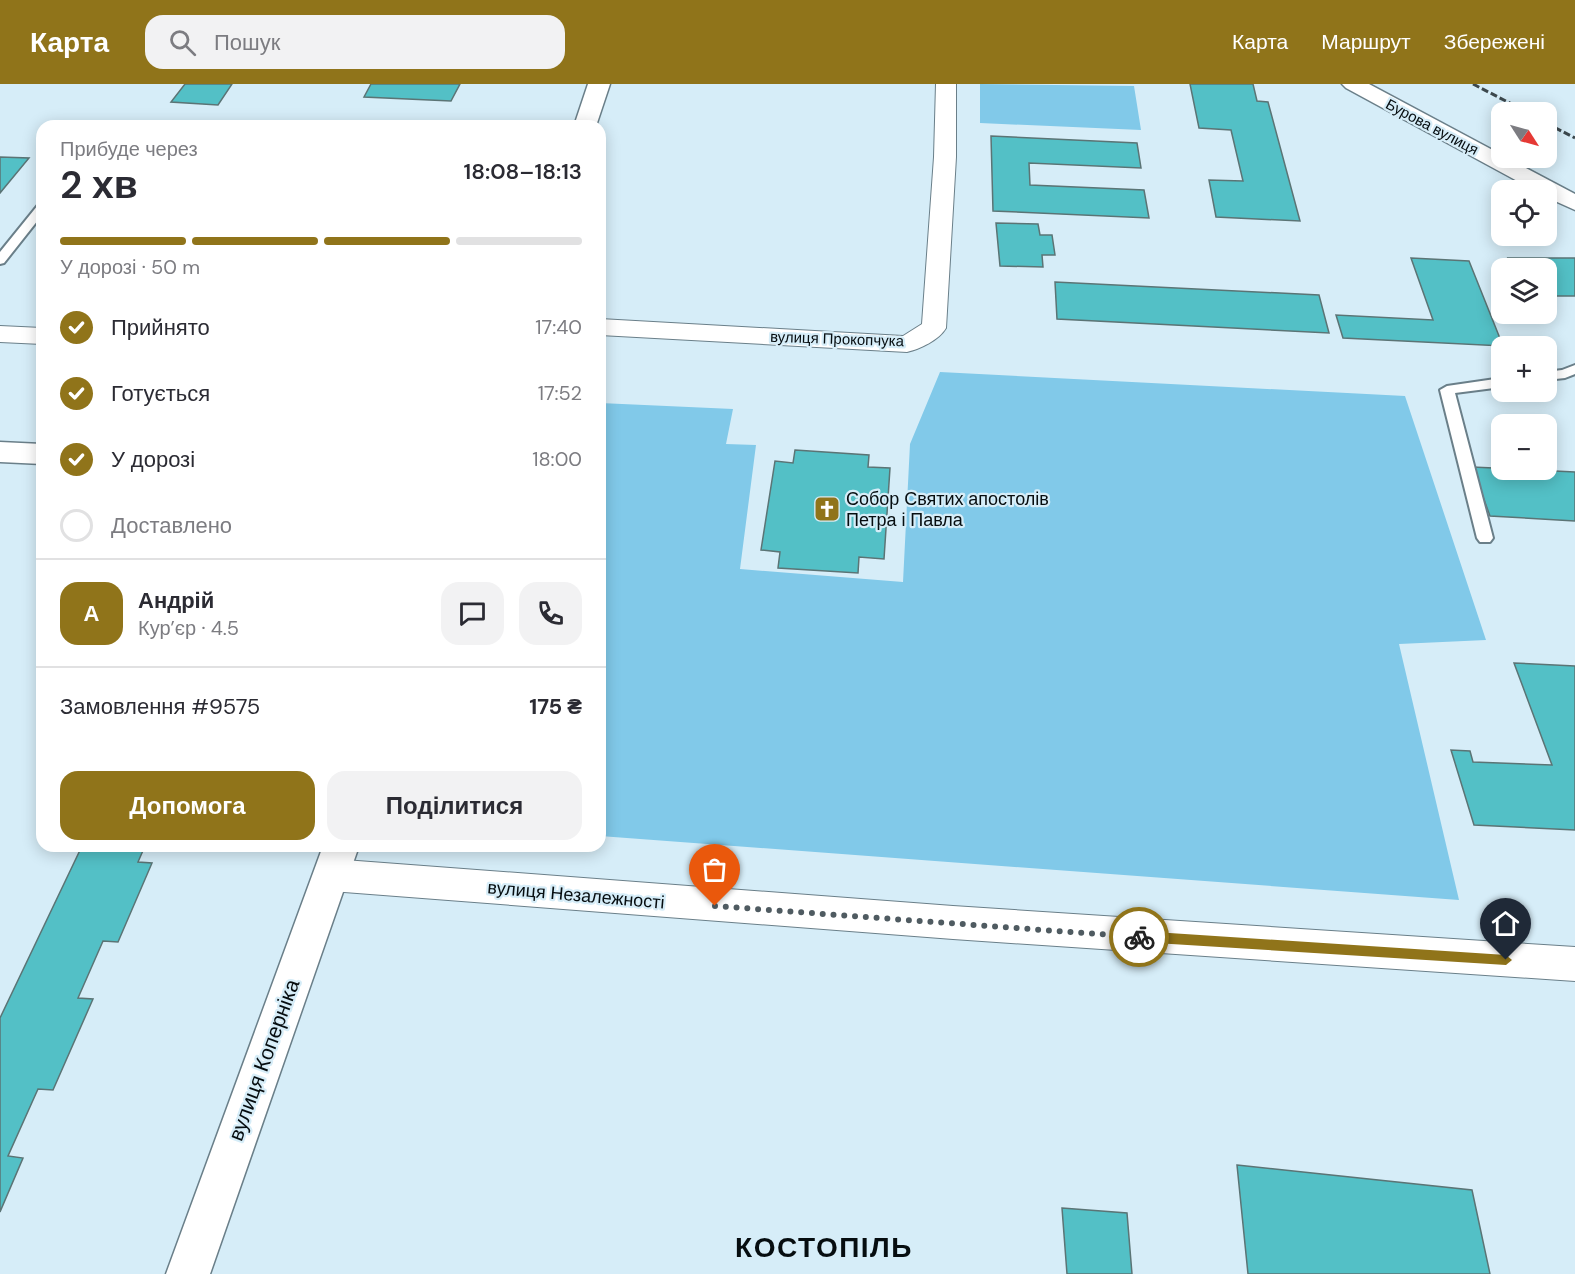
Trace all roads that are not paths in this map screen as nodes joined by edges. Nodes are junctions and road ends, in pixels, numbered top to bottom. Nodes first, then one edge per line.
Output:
1 (599, 84) edge
2 (946, 84) edge
3 (1353, 84) edge
4 (587, 120) edge
5 (1575, 203) edge
6 (36, 215) edge
7 (0, 260) edge
8 (606, 327) edge
9 (0, 334) edge
10 (36, 336) edge
11 (1575, 369) edge
12 (1557, 375) edge
13 (1491, 384) edge
14 (0, 452) edge
15 (36, 454) edge
16 (1485, 538) dead end
17 (336, 860) edge
18 (1575, 964) edge
19 (188, 1274) edge

1 - 4 main road
2 - 8 street, вулиця Прокопчука
3 - 5 main road, Бурова вулиця
6 - 7 lane
9 - 10 street
11 - 12 lane
13 - 16 lane
14 - 15 main road
17 - 18 street, вулиця Незалежності
17 - 19 main road, вулиця Коперніка

